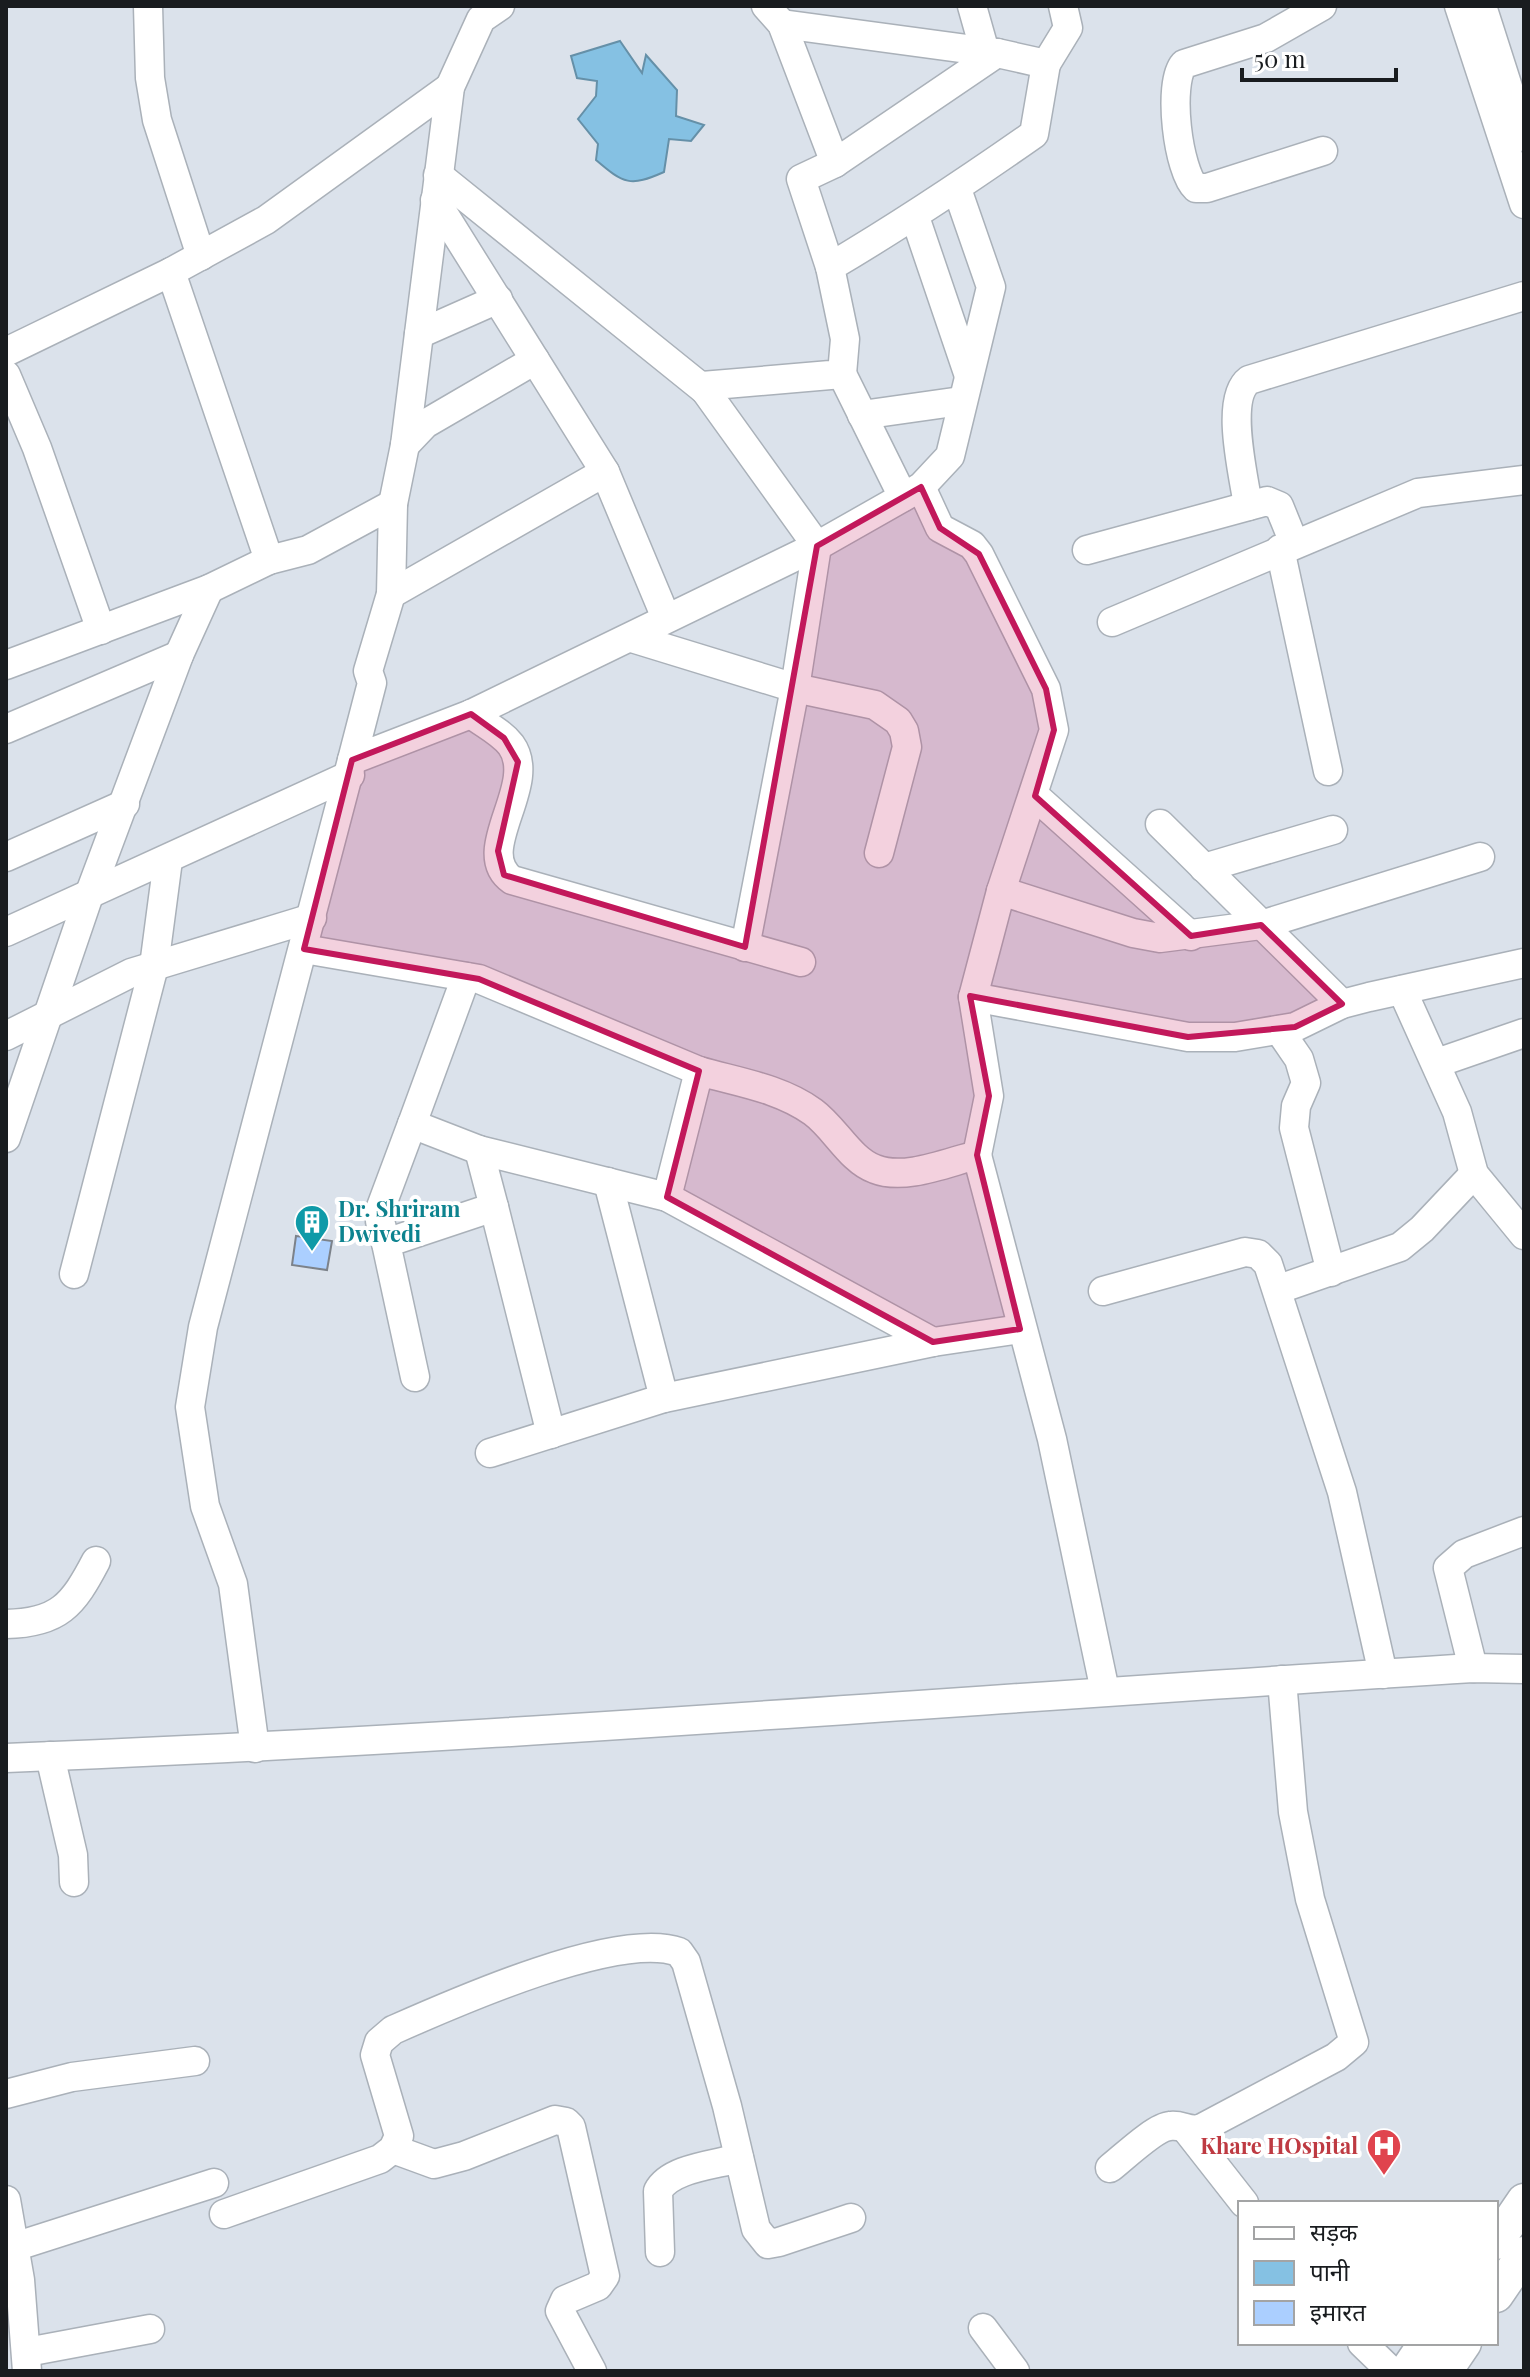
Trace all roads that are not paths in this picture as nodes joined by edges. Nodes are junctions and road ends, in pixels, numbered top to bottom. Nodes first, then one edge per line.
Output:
1 (148, 6) edge
2 (820, 6) edge
3 (972, 6) edge
4 (1063, 6) edge
5 (1322, 6) edge
6 (1459, 6) edge
7 (1482, 6) edge
8 (492, 8) edge
9 (780, 19) edge
10 (991, 52) junction
11 (1046, 64) junction
12 (450, 87) junction
13 (1524, 137) edge
14 (1323, 151) dead end
15 (835, 163) junction
16 (436, 188) junction
17 (957, 189) junction
18 (1524, 204) edge
19 (915, 217) junction
20 (201, 256) junction
21 (830, 267) junction
22 (171, 272) junction
23 (1524, 296) edge
24 (498, 299) junction
25 (419, 334) junction
26 (6, 352) edge
27 (535, 360) junction
28 (968, 373) junction
29 (842, 374) junction
30 (6, 375) edge
31 (706, 391) junction
32 (961, 401) junction
33 (862, 415) junction
34 (16, 425) edge
35 (405, 445) junction
36 (605, 472) junction
37 (1524, 480) edge
38 (912, 492) junction
39 (393, 504) junction
40 (1248, 506) junction
41 (817, 546) junction
42 (1287, 546) junction
43 (1087, 550) dead end
44 (269, 560) junction
45 (209, 589) junction
46 (391, 594) junction
47 (666, 618) junction
48 (1112, 622) dead end
49 (101, 630) junction
50 (632, 638) junction
51 (179, 655) junction
52 (6, 665) edge
53 (795, 688) junction
54 (471, 714) junction
55 (6, 729) edge
56 (351, 768) junction
57 (1328, 771) dead end
58 (1035, 796) junction
59 (125, 804) junction
60 (1160, 824) dead end
61 (1333, 830) dead end
62 (879, 853) dead end
63 (6, 857) edge
64 (1480, 857) dead end
65 (168, 860) junction
66 (1204, 868) junction
67 (1001, 891) junction
68 (88, 898) junction
69 (312, 918) junction
70 (1261, 925) junction
71 (6, 932) edge
72 (1191, 936) junction
73 (745, 947) junction
74 (304, 949) junction
75 (801, 962) dead end
76 (1524, 963) edge
77 (154, 966) junction
78 (466, 977) junction
79 (1402, 990) junction
80 (973, 997) junction
81 (1342, 1004) junction
82 (46, 1015) junction
83 (1279, 1030) junction
84 (1524, 1033) edge
85 (6, 1036) edge
86 (1437, 1063) junction
87 (699, 1071) junction
88 (412, 1124) junction
89 (6, 1138) edge
90 (479, 1150) junction
91 (977, 1155) junction
92 (1474, 1174) junction
93 (608, 1182) junction
94 (667, 1197) junction
95 (494, 1207) junction
96 (1524, 1235) edge
97 (386, 1243) junction
98 (1331, 1272) junction
99 (74, 1274) dead end
100 (1279, 1289) junction
101 (1103, 1291) dead end
102 (1020, 1329) junction
103 (933, 1342) junction
104 (415, 1377) dead end
105 (664, 1398) junction
106 (551, 1434) junction
107 (490, 1453) dead end
108 (1524, 1531) edge
109 (96, 1561) dead end
110 (6, 1622) edge
111 (1473, 1668) junction
112 (1524, 1669) edge
113 (1383, 1674) junction
114 (1282, 1680) junction
115 (1105, 1691) junction
116 (255, 1748) junction
117 (50, 1756) junction
118 (6, 1758) edge
119 (74, 1882) dead end
120 (195, 2061) dead end
121 (6, 2094) edge
122 (1186, 2129) junction
123 (393, 2149) junction
124 (739, 2158) junction
125 (1110, 2168) dead end
126 (214, 2183) dead end
127 (6, 2200) edge
128 (1242, 2201) edge
129 (1524, 2201) edge
130 (224, 2214) dead end
131 (851, 2218) dead end
132 (1498, 2239) edge
133 (14, 2247) junction
134 (660, 2252) dead end
135 (1524, 2254) edge
136 (1498, 2292) edge
137 (983, 2328) dead end
138 (150, 2329) dead end
139 (1364, 2345) edge
140 (1425, 2345) edge
141 (1463, 2345) edge
142 (22, 2350) edge
143 (592, 2371) edge
144 (1015, 2371) edge
145 (1391, 2371) edge
146 (1407, 2371) edge
147 (1445, 2371) edge

1 - 20 street
2 - 9 street
3 - 10 street
4 - 11 street
5 - 14 street
6 - 18 street
7 - 13 street
8 - 12 street
9 - 10 street
9 - 15 street
10 - 11 street
10 - 15 street
11 - 17 street
12 - 16 street
12 - 20 street
15 - 21 street
16 - 24 street
16 - 25 street
16 - 31 street
17 - 19 street
17 - 28 street
19 - 21 street
19 - 28 street
20 - 22 street
21 - 29 street
22 - 26 street
22 - 44 street
23 - 40 street
24 - 25 street
24 - 27 street
25 - 35 street
27 - 35 street
27 - 36 street
28 - 32 street
29 - 31 street
29 - 33 street
30 - 34 street
31 - 41 street
32 - 33 street
32 - 38 street
33 - 38 street
34 - 49 street
35 - 39 street
36 - 46 street
36 - 47 street
37 - 42 street
38 - 41 street
38 - 58 street
39 - 44 street
39 - 46 street
40 - 42 street
40 - 43 street
41 - 47 street
41 - 53 street
42 - 48 street
42 - 57 street
44 - 45 street
45 - 49 street
45 - 51 street
46 - 56 street
47 - 50 street
49 - 52 street
50 - 53 street
50 - 54 street
51 - 55 street
51 - 59 street
53 - 62 street
53 - 73 street
54 - 56 street
54 - 73 street
56 - 65 street
56 - 69 street
58 - 67 street
58 - 72 street
59 - 63 street
59 - 68 street
60 - 66 street
61 - 66 street
64 - 70 street
65 - 68 street
65 - 77 street
66 - 70 street
67 - 72 street
67 - 80 street
68 - 71 street
68 - 82 street
69 - 74 street
69 - 77 street
70 - 72 street
70 - 81 street
73 - 75 street
74 - 78 street
74 - 116 street
76 - 79 street
77 - 82 street
77 - 99 street
78 - 87 street
78 - 88 street
79 - 81 street
79 - 86 street
80 - 83 street
80 - 91 street
81 - 83 street
82 - 85 street
82 - 89 street
83 - 98 street
84 - 86 street
86 - 92 street
87 - 91 street
87 - 94 street
88 - 90 street
88 - 97 street
90 - 93 street
90 - 95 street
91 - 102 street
92 - 96 street
92 - 98 street
93 - 94 street
93 - 105 street
94 - 103 street
95 - 97 street
95 - 106 street
97 - 104 street
98 - 100 street
100 - 101 street
100 - 113 street
102 - 103 street
102 - 115 street
103 - 105 street
105 - 106 street
106 - 107 street
108 - 111 street
109 - 110 street
111 - 112 street
111 - 113 street
113 - 114 street
114 - 115 street
114 - 122 street
115 - 116 street
116 - 117 street
117 - 118 street
117 - 119 street
120 - 121 street
122 - 125 street
122 - 128 street
123 - 124 street
123 - 130 street
123 - 143 street
124 - 131 street
124 - 134 street
126 - 133 street
127 - 133 street
129 - 132 main road
133 - 142 street
135 - 136 main road
137 - 144 street
138 - 142 street
139 - 145 street
140 - 146 main road
141 - 147 main road

